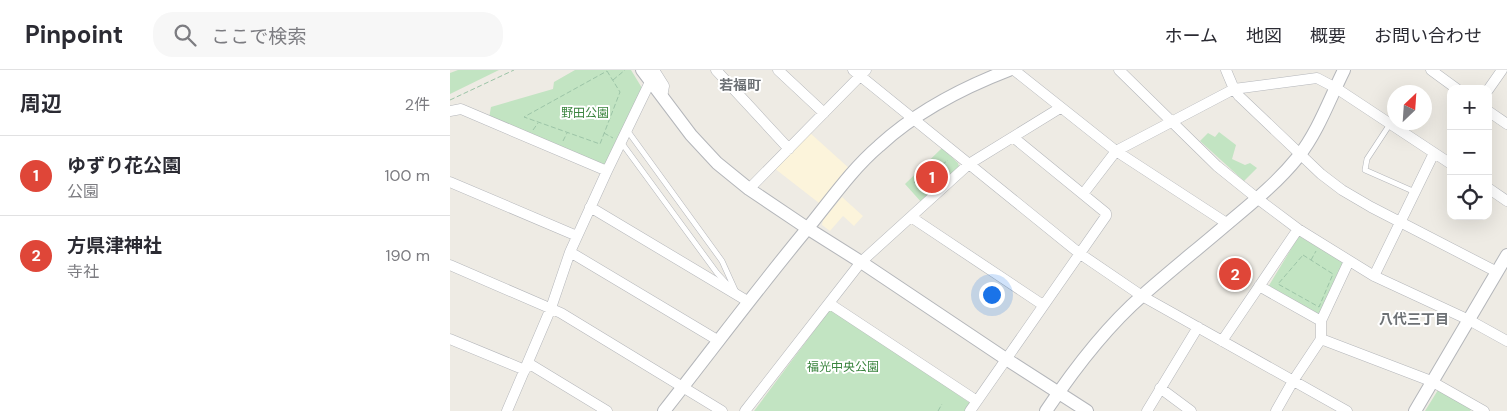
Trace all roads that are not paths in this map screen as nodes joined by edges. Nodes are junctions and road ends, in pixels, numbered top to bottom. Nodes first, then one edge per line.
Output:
1 (642, 70) edge
2 (716, 70) edge
3 (778, 70) edge
4 (1009, 70) edge
5 (1014, 70) edge
6 (1119, 70) edge
7 (1226, 70) edge
8 (1344, 70) edge
9 (1431, 70) edge
10 (1502, 70) edge
11 (860, 72) edge
12 (652, 76) edge
13 (1452, 85) edge
14 (1492, 85) edge
15 (1336, 88) junction
16 (1234, 89) junction
17 (1060, 108) junction
18 (450, 111) edge
19 (824, 113) junction
20 (1492, 114) edge
21 (914, 119) junction
22 (1170, 122) junction
23 (1387, 122) edge
24 (1507, 124) edge
25 (627, 129) junction
26 (1387, 129) edge
27 (1399, 130) edge
28 (1013, 137) junction
29 (621, 142) junction
30 (789, 149) junction
31 (1116, 151) junction
32 (1434, 153) junction
33 (1300, 155) junction
34 (1447, 161) edge
35 (969, 164) junction
36 (607, 170) junction
37 (450, 182) edge
38 (750, 189) junction
39 (1492, 191) edge
40 (1415, 192) junction
41 (1083, 194) junction
42 (1258, 199) junction
43 (1507, 201) edge
44 (590, 206) junction
45 (911, 217) junction
46 (1400, 222) junction
47 (1228, 224) junction
48 (807, 228) junction
49 (1298, 229) junction
50 (577, 236) junction
51 (570, 252) junction
52 (1079, 254) junction
53 (1507, 257) edge
54 (1348, 260) junction
55 (861, 262) junction
56 (450, 265) edge
57 (1497, 272) junction
58 (1374, 276) junction
59 (1260, 286) junction
60 (1142, 296) junction
61 (743, 299) junction
62 (830, 304) junction
63 (1043, 305) junction
64 (551, 308) junction
65 (1469, 320) junction
66 (1321, 321) junction
67 (1198, 327) junction
68 (450, 339) edge
69 (1321, 339) junction
70 (719, 341) junction
71 (1222, 341) junction
72 (1507, 341) edge
73 (1006, 359) junction
74 (526, 367) junction
75 (1294, 381) junction
76 (1432, 381) junction
77 (683, 387) junction
78 (1160, 388) junction
79 (1059, 394) junction
80 (977, 401) junction
81 (508, 411) edge
82 (607, 411) edge
83 (664, 411) edge
84 (722, 411) edge
85 (745, 411) edge
86 (970, 411) edge
87 (1046, 411) edge
88 (1086, 411) edge
89 (1147, 411) edge
90 (1190, 411) edge
91 (1276, 411) edge
92 (1346, 411) edge
93 (1415, 411) edge
94 (1484, 411) edge

1 - 12 street
2 - 30 street
3 - 19 street
4 - 21 street
5 - 17 street
6 - 22 street
7 - 16 street
8 - 15 street
9 - 13 street
10 - 14 street
11 - 19 street
11 - 21 street
12 - 25 street
12 - 38 street
15 - 16 street
15 - 23 street
15 - 33 street
16 - 22 street
16 - 33 street
17 - 28 street
17 - 31 street
18 - 36 street
19 - 30 street
20 - 24 street
21 - 35 street
21 - 48 street
22 - 31 street
22 - 42 street
25 - 29 street
25 - 61 lane
26 - 40 lane
27 - 32 street
28 - 35 street
28 - 41 street
29 - 36 street
29 - 61 lane
30 - 38 street
31 - 41 street
31 - 47 street
32 - 34 street
32 - 40 street
33 - 42 street
33 - 46 street
35 - 45 street
35 - 52 street
36 - 44 street
37 - 50 street
38 - 48 street
39 - 43 street
40 - 46 street
41 - 52 street
42 - 47 street
42 - 49 street
44 - 50 street
44 - 61 street
45 - 55 street
45 - 63 street
46 - 57 street
46 - 58 street
47 - 60 street
48 - 55 street
48 - 61 street
49 - 54 street
49 - 59 street
50 - 51 street
51 - 64 street
51 - 70 street
52 - 60 street
52 - 63 street
53 - 57 street
54 - 58 street
54 - 66 street
55 - 62 street
55 - 73 street
56 - 64 street
57 - 65 street
58 - 65 street
59 - 66 street
59 - 71 street
60 - 67 street
60 - 79 street
61 - 70 street
62 - 80 street
62 - 85 street
63 - 73 street
64 - 74 street
64 - 77 street
65 - 72 street
65 - 76 street
66 - 69 street
67 - 71 street
67 - 78 street
68 - 74 street
69 - 75 street
69 - 76 street
70 - 77 street
71 - 75 street
73 - 79 street
73 - 80 street
74 - 81 street
74 - 82 street
75 - 91 street
75 - 92 street
76 - 93 street
76 - 94 street
77 - 83 street
77 - 84 street
78 - 89 street
78 - 90 street
79 - 87 street
79 - 88 street
80 - 86 street

